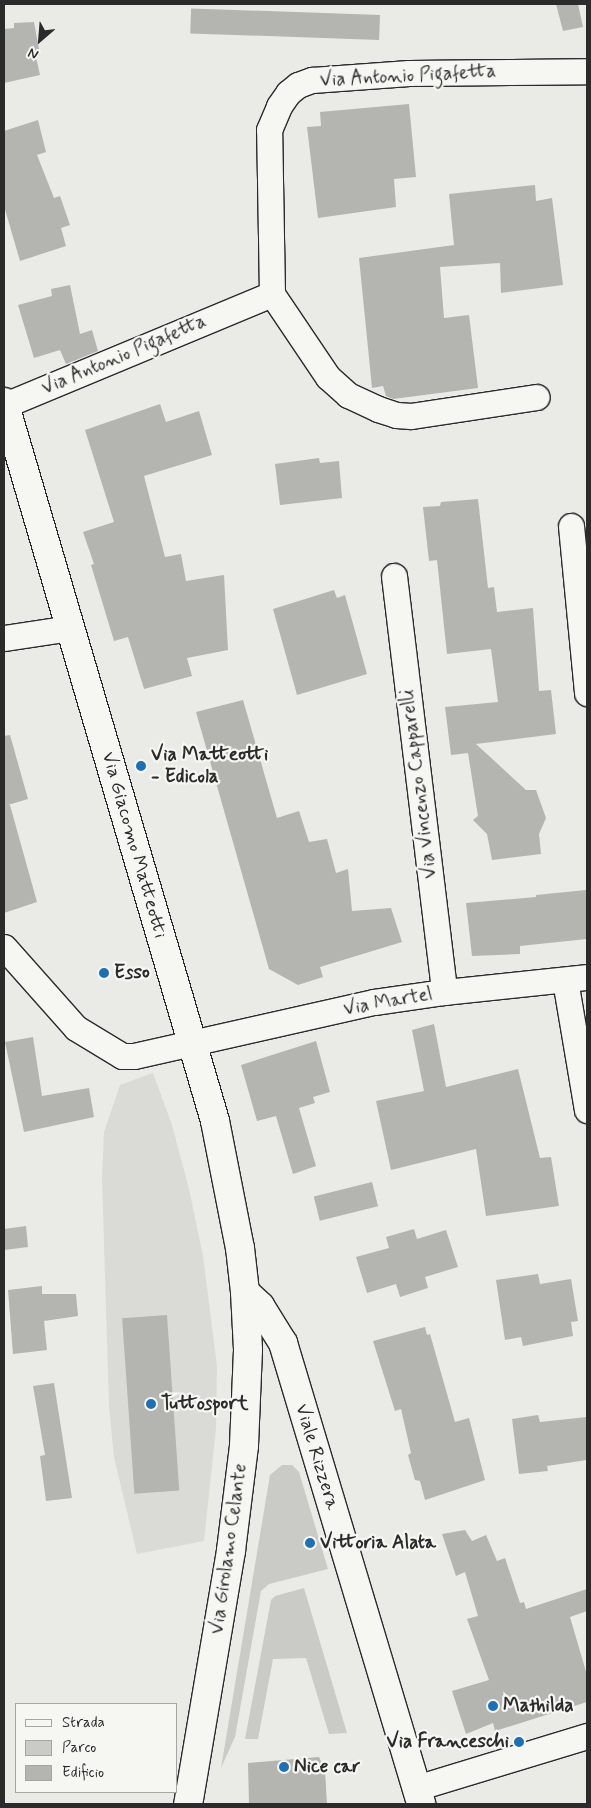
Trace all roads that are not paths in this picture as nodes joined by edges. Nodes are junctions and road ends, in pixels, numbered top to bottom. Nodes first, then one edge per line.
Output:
1 (587, 71) edge
2 (272, 294) junction
3 (537, 397) dead end
4 (4, 403) edge
5 (571, 526) dead end
6 (394, 576) dead end
7 (70, 628) junction
8 (4, 638) edge
9 (587, 693) edge
10 (4, 946) edge
11 (576, 978) edge
12 (444, 992) junction
13 (192, 1043) junction
14 (587, 1110) edge
15 (245, 1292) junction
16 (587, 1736) edge
17 (418, 1796) edge
18 (188, 1804) edge

1 - 2 street, Via Antonio Pigafetta
2 - 3 street
2 - 4 street, Via Antonio Pigafetta
4 - 7 main road, Via Giacomo Matteotti
5 - 9 street
6 - 12 street, Via Vincenzo Capparelli
7 - 8 street
7 - 13 main road, Via Giacomo Matteotti
10 - 13 street, Via Martel
11 - 12 street, Via Martel
11 - 14 street
12 - 13 street, Via Martel
13 - 15 main road, Via Giacomo Matteotti
15 - 17 main road, Viale Rizzera
15 - 18 main road, Via Girolamo Celante
16 - 17 street

